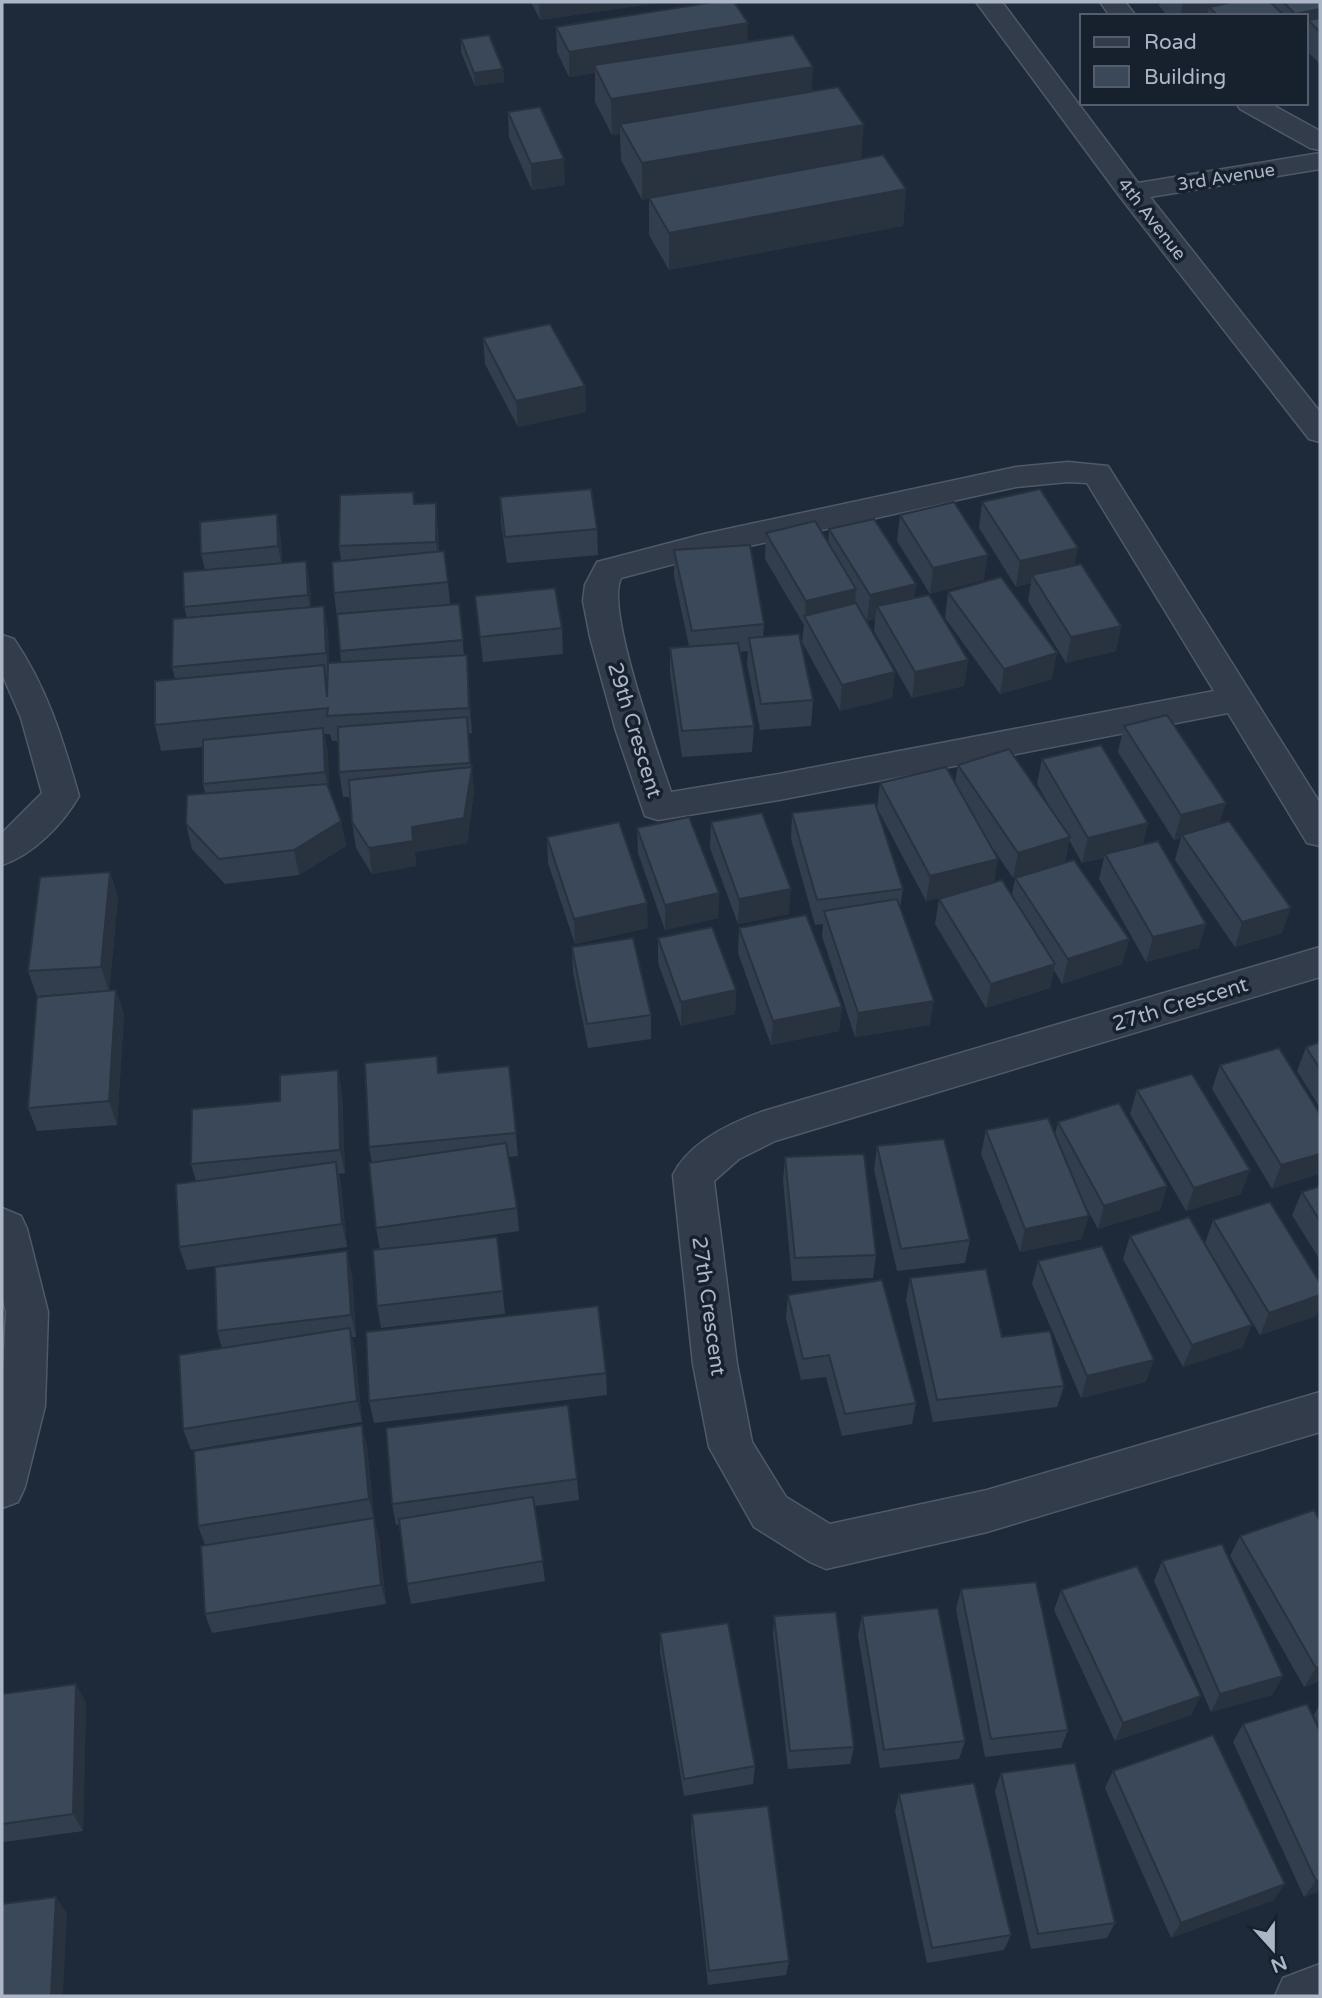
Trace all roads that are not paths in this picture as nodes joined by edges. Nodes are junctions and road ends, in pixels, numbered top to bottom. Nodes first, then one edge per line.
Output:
1 (989, 2) edge
2 (1253, 105) edge
3 (1320, 142) edge
4 (1320, 161) edge
5 (1131, 192) junction
6 (1320, 432) edge
7 (2, 648) edge
8 (1235, 699) junction
9 (1320, 833) edge
10 (2, 850) edge
11 (1320, 962) edge
12 (2, 1226) edge
13 (1320, 1412) edge
14 (2, 1487) edge
15 (1320, 1990) edge
16 (1301, 1996) edge

1 - 5 street, 4th Avenue
2 - 3 street
4 - 5 street, 3rd Avenue
5 - 6 street, 4th Avenue
7 - 10 street
8 - 8 street, 29th Crescent
8 - 9 street
11 - 13 street, 27th Crescent
12 - 14 street
15 - 16 street

